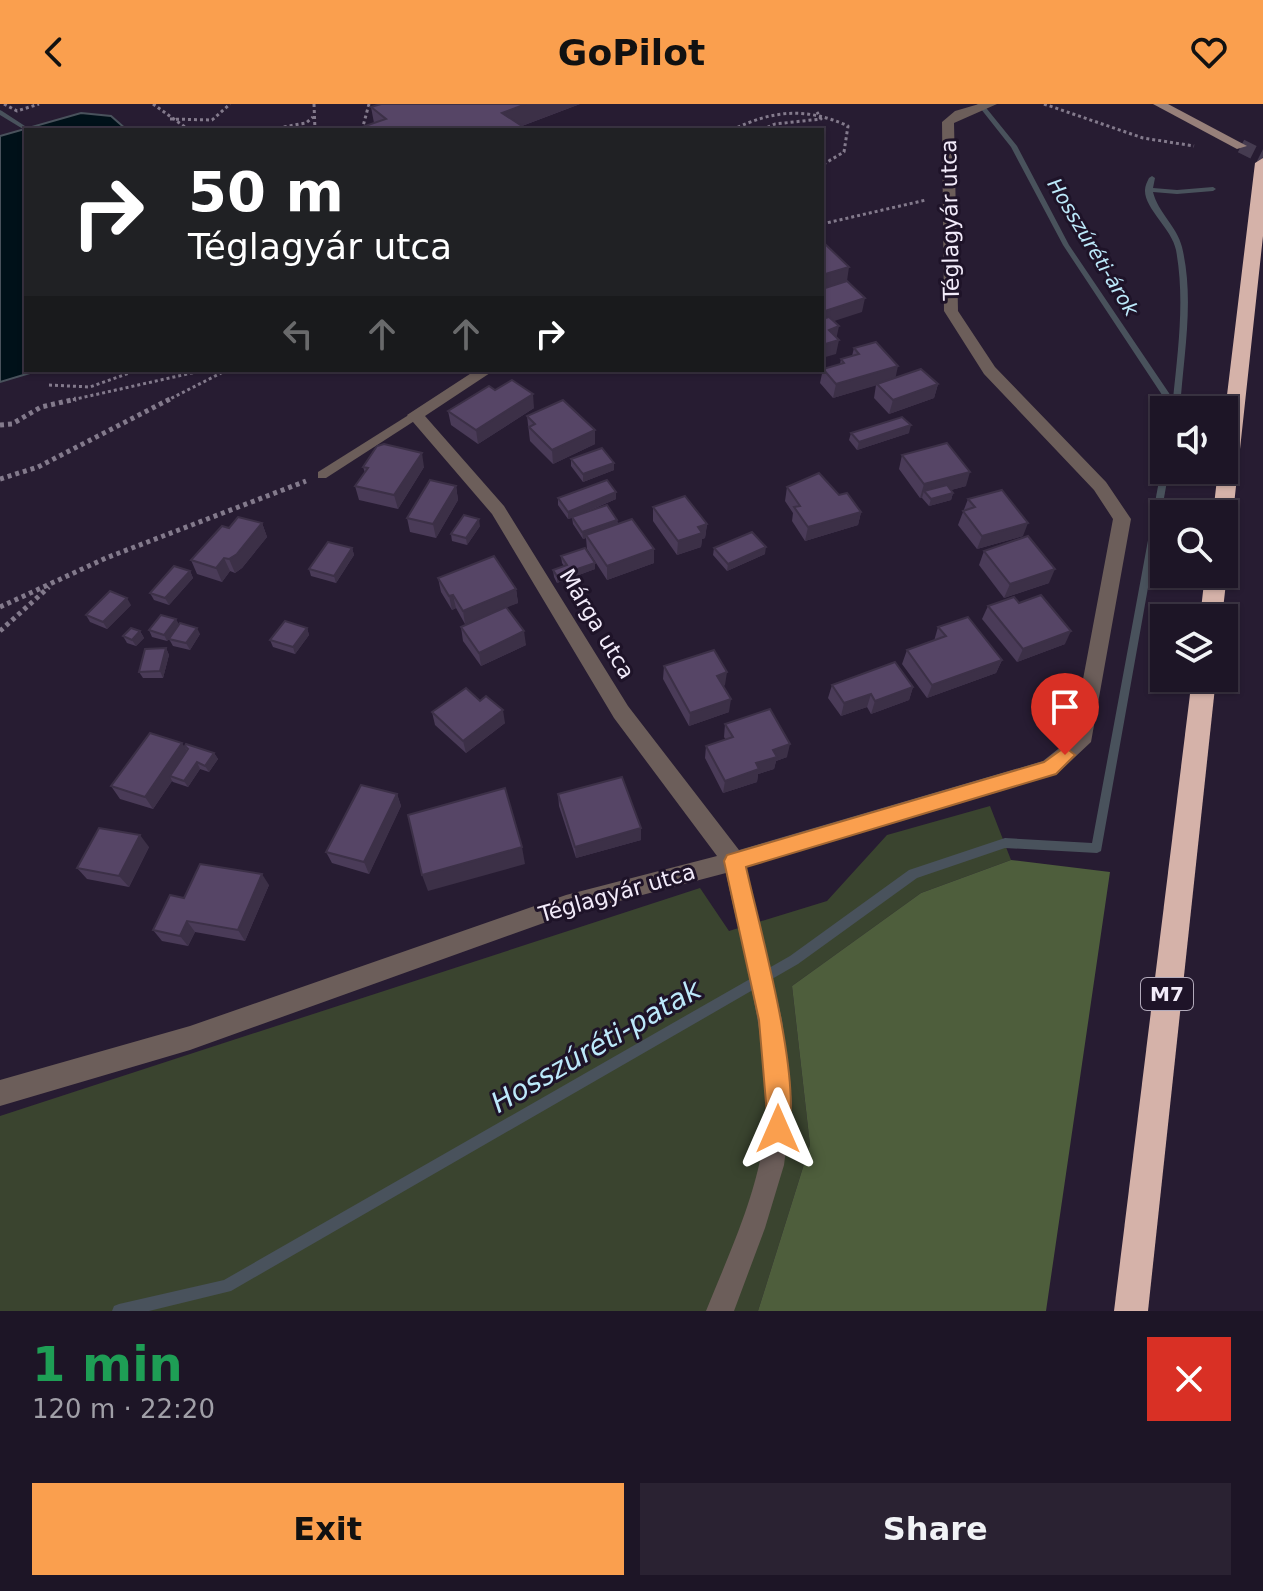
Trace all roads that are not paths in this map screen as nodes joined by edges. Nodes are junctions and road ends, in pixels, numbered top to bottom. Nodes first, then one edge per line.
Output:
1 (991, 104) edge
2 (1159, 104) edge
3 (1241, 146) tunnel mouth
4 (1262, 167) edge
5 (482, 373) dead end
6 (415, 415) junction
7 (322, 475) road end
8 (1225, 500) edge
9 (1202, 692) edge
10 (734, 861) junction
11 (0, 1093) edge
12 (720, 1311) edge
13 (1131, 1311) edge

1 - 10 street, Téglagyár utca
2 - 3 main road
4 - 8 highway
5 - 6 street
6 - 7 lane
6 - 10 street, Márga utca
9 - 13 highway, M7
10 - 11 street, Téglagyár utca
10 - 12 street

